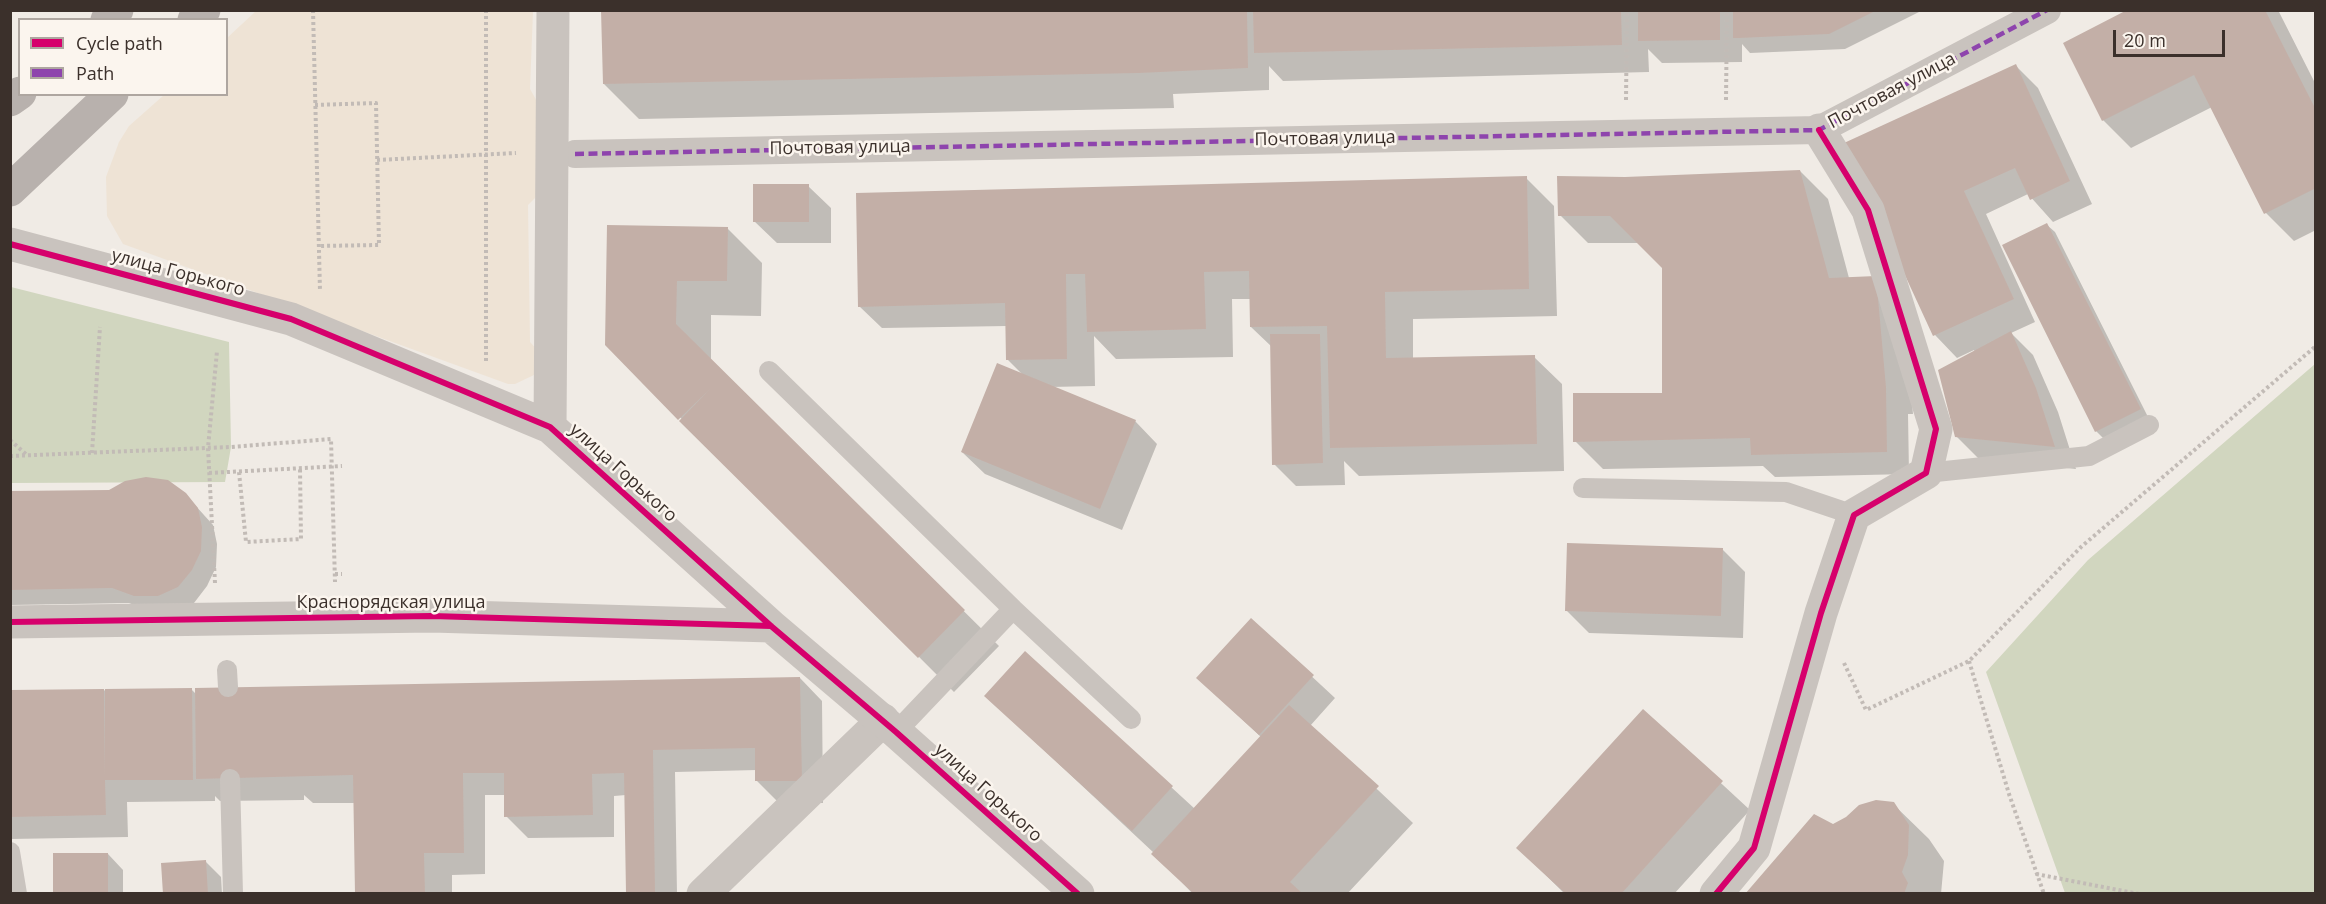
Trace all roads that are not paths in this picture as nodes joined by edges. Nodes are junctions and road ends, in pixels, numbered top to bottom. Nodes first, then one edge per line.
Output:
1 (553, 10) edge
2 (2047, 10) edge
3 (110, 96) edge
4 (1819, 130) junction
5 (575, 153) dead end
6 (10, 190) edge
7 (10, 244) edge
8 (769, 371) dead end
9 (2149, 425) dead end
10 (550, 428) junction
11 (1926, 473) junction
12 (1583, 488) dead end
13 (1854, 515) junction
14 (1012, 609) junction
15 (10, 622) edge
16 (771, 626) junction
17 (1131, 719) dead end
18 (890, 726) junction
19 (230, 779) dead end
20 (10, 852) edge
21 (17, 894) edge
22 (233, 894) edge
23 (703, 894) edge
24 (1078, 894) edge
25 (1716, 894) edge

1 - 10 street
2 - 4 street, Почтовая улица
3 - 6 main road
4 - 5 street, Почтовая улица
4 - 11 street
7 - 10 street, улица Горького
8 - 14 lane
9 - 11 lane
10 - 16 street, улица Горького
11 - 13 street
12 - 13 lane
13 - 25 street
14 - 17 lane
14 - 18 lane
15 - 16 street, Краснорядская улица
16 - 18 street, улица Горького
18 - 23 street
18 - 24 street, улица Горького
19 - 22 lane
20 - 21 lane

